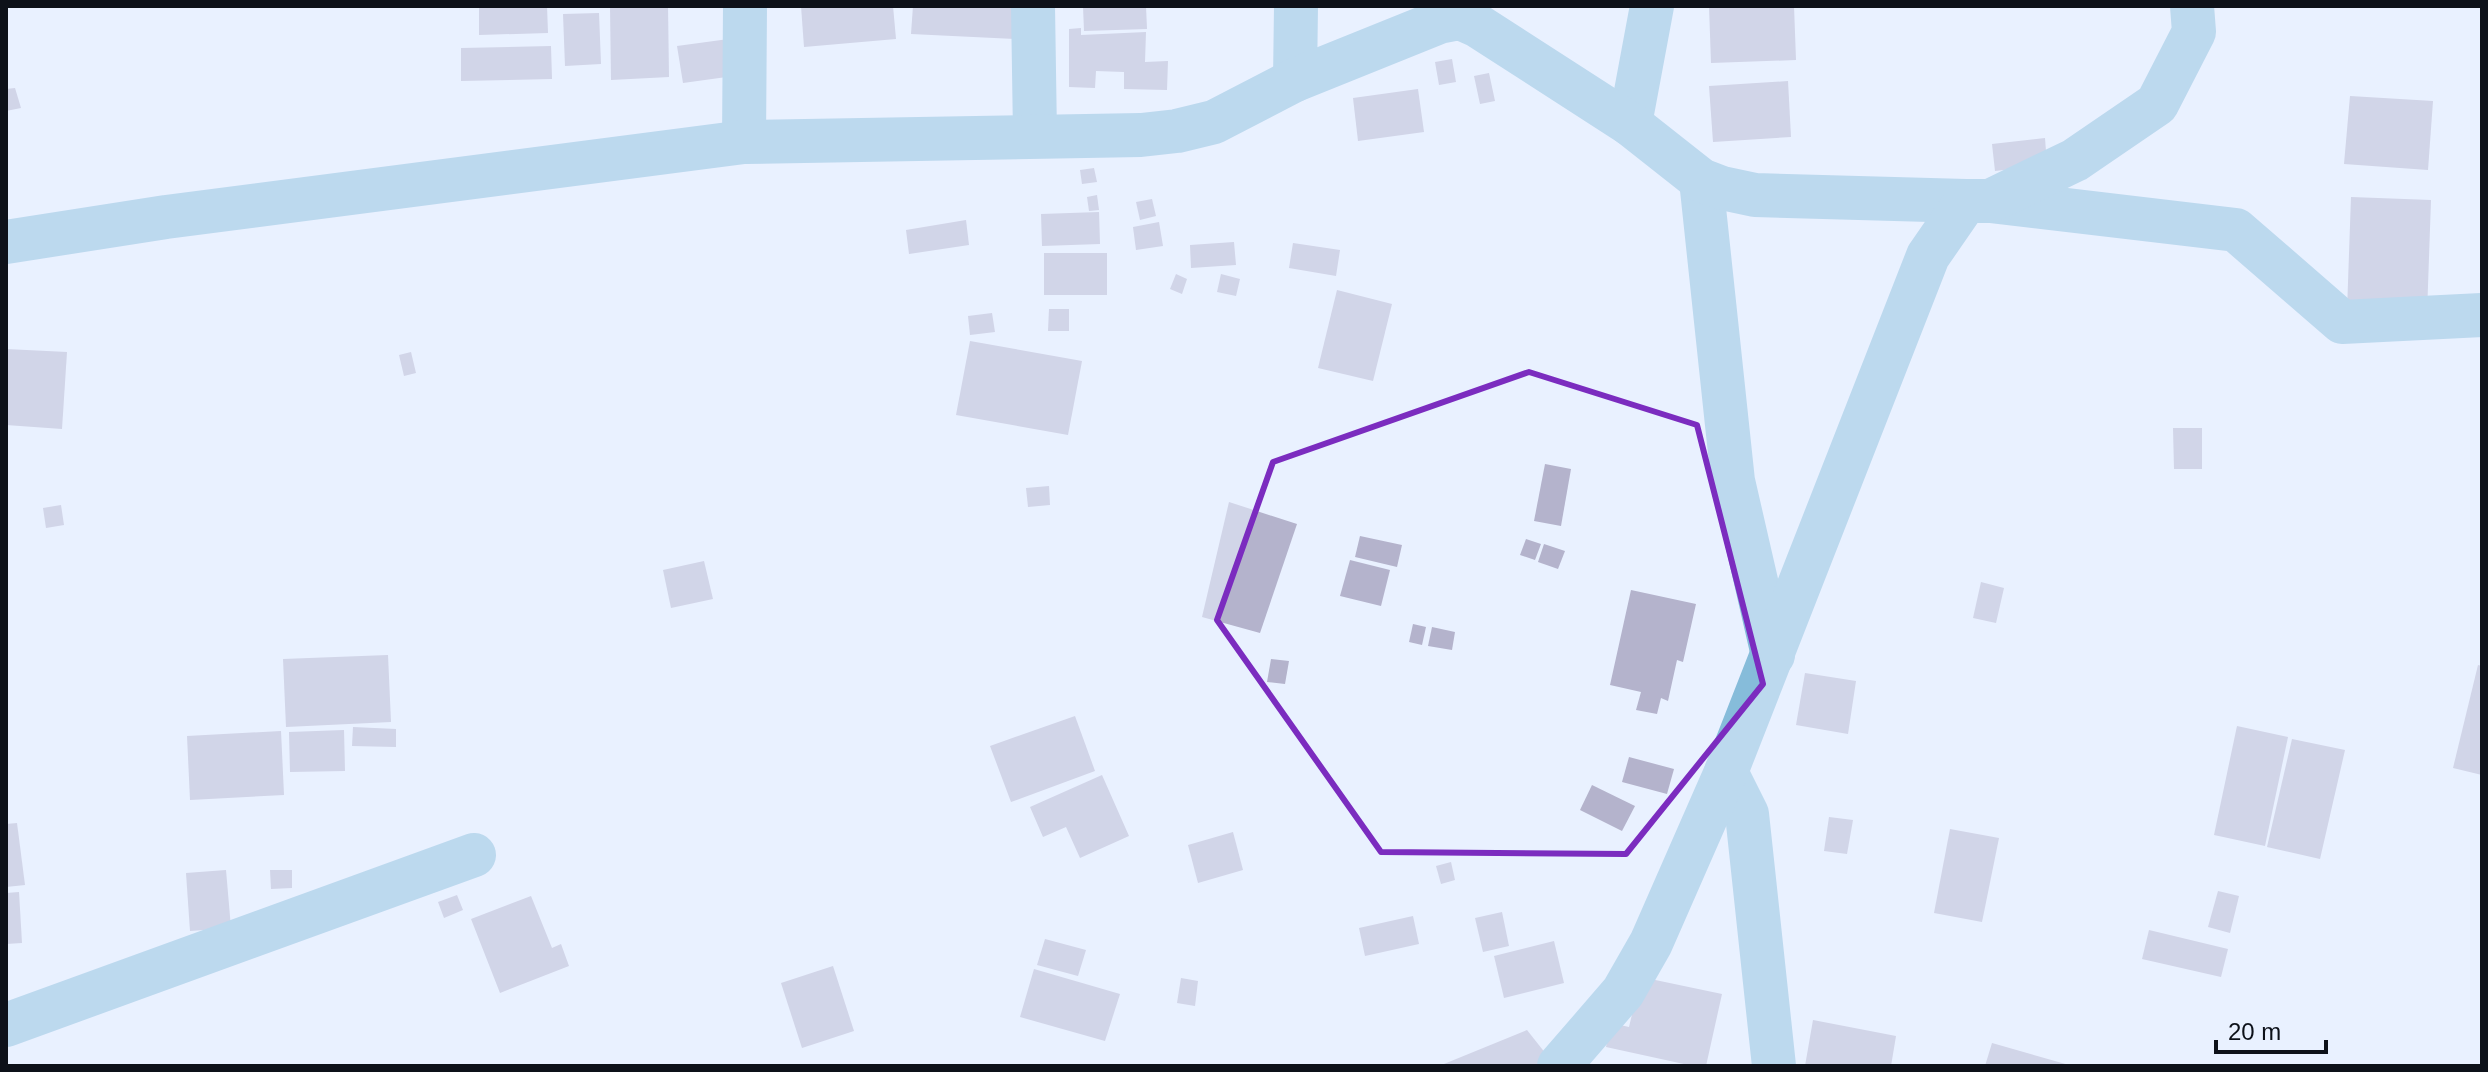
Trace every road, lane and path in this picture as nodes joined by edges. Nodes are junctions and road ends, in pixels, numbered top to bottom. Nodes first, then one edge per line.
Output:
1 (745, 6) edge
2 (1033, 6) edge
3 (1296, 6) edge
4 (1652, 6) edge
5 (2192, 6) edge
6 (1295, 80) junction
7 (1630, 124) junction
8 (1035, 135) junction
9 (744, 142) junction
10 (1701, 180) junction
11 (1978, 201) junction
12 (6, 242) edge
13 (2482, 315) edge
14 (1773, 655) junction
15 (1726, 772) junction
16 (474, 855) dead end
17 (6, 1025) edge
18 (1580, 1058) edge
19 (1774, 1066) edge

1 - 9 street
2 - 8 street
3 - 6 street
4 - 7 street
5 - 11 street
6 - 7 street
6 - 8 street
7 - 10 street
8 - 9 street
9 - 12 street
10 - 11 street
10 - 14 street
11 - 13 street
11 - 14 street
14 - 15 street
15 - 18 street
15 - 19 street
16 - 17 street

